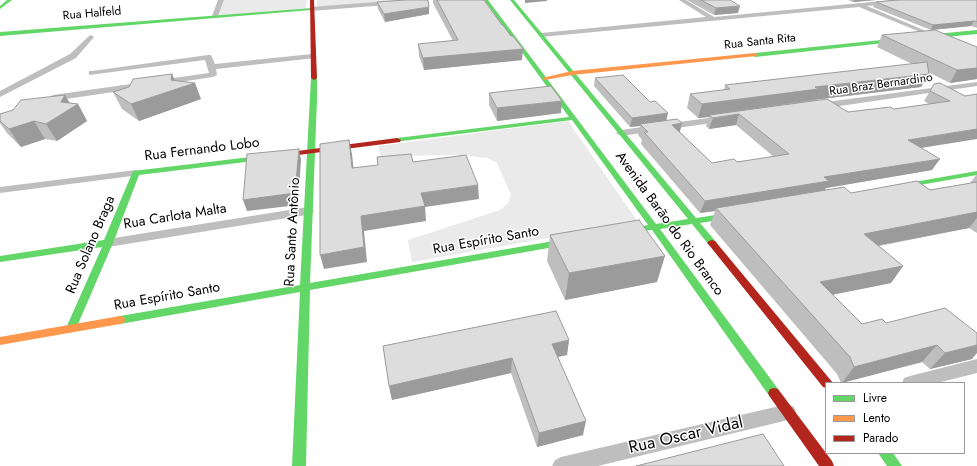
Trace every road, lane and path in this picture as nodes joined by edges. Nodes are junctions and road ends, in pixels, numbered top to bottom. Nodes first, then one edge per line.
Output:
1 (10, 0) edge
2 (221, 0) edge
3 (425, 0) edge
4 (486, 0) edge
5 (512, 0) edge
6 (682, 0) edge
7 (847, 0) edge
8 (911, 0) edge
9 (311, 4) edge
10 (859, 5) junction
11 (0, 8) edge
12 (738, 9) edge
13 (215, 16) junction
14 (750, 16) junction
15 (713, 19) junction
16 (977, 32) edge
17 (0, 34) edge
18 (541, 35) junction
19 (934, 36) junction
20 (91, 37) dead end
21 (949, 42) edge
22 (312, 56) junction
23 (212, 67) junction
24 (92, 72) dead end
25 (572, 73) junction
26 (545, 78) junction
27 (977, 84) edge
28 (0, 94) edge
29 (53, 98) edge
30 (813, 106) edge
31 (574, 118) junction
32 (729, 118) edge
33 (621, 133) junction
34 (311, 150) junction
35 (136, 173) junction
36 (977, 173) edge
37 (888, 189) edge
38 (0, 190) edge
39 (308, 211) junction
40 (741, 214) edge
41 (694, 221) junction
42 (654, 227) junction
43 (633, 230) edge
44 (582, 239) edge
45 (108, 242) junction
46 (0, 259) edge
47 (305, 287) junction
48 (71, 328) junction
49 (0, 341) edge
50 (977, 366) edge
51 (826, 382) edge
52 (914, 382) edge
53 (788, 412) junction
54 (886, 454) edge
55 (299, 466) edge
56 (561, 466) edge
57 (827, 466) edge
58 (896, 466) edge

1 - 11 street
2 - 13 street
3 - 9 street, Rua Halfeld
4 - 26 street, Avenida Barão do Rio Branco
5 - 18 street, Avenida Barão do Rio Branco
6 - 15 street
7 - 10 street
8 - 10 street
9 - 13 street, Rua Halfeld
9 - 22 street, Rua Santo Antônio
10 - 14 street
10 - 19 street
12 - 14 street
13 - 17 street, Rua Halfeld
14 - 15 street
15 - 18 street
16 - 19 street, Rua Santa Rita
18 - 25 street, Avenida Barão do Rio Branco
19 - 21 street
19 - 25 street, Rua Santa Rita
20 - 28 street
22 - 23 street
22 - 34 street, Rua Santo Antônio
23 - 24 street
23 - 29 street
25 - 26 street, Rua Santa Rita
25 - 33 street, Avenida Barão do Rio Branco
26 - 31 street, Avenida Barão do Rio Branco
27 - 30 street, Rua Braz Bernardino
31 - 34 street, Rua Fernando Lobo
31 - 42 street, Avenida Barão do Rio Branco
32 - 33 street
33 - 41 street, Avenida Barão do Rio Branco
34 - 35 street, Rua Fernando Lobo
34 - 39 street, Rua Santo Antônio
35 - 38 street, Rua Fernando Lobo
35 - 45 street, Rua Solano Braga
36 - 37 street
39 - 45 street, Rua Carlota Malta
39 - 47 street, Rua Santo Antônio
40 - 41 street
41 - 42 street
41 - 51 street, Avenida Barão do Rio Branco
42 - 43 street
42 - 53 street, Avenida Barão do Rio Branco
44 - 47 street, Rua Espírito Santo
45 - 46 street, Rua Carlota Malta
45 - 48 street, Rua Solano Braga
47 - 48 street, Rua Espírito Santo
47 - 55 street, Rua Santo Antônio
48 - 49 street, Rua Espírito Santo
50 - 52 street
53 - 56 street, Rua Oscar Vidal
53 - 57 street, Avenida Barão do Rio Branco
54 - 58 street

